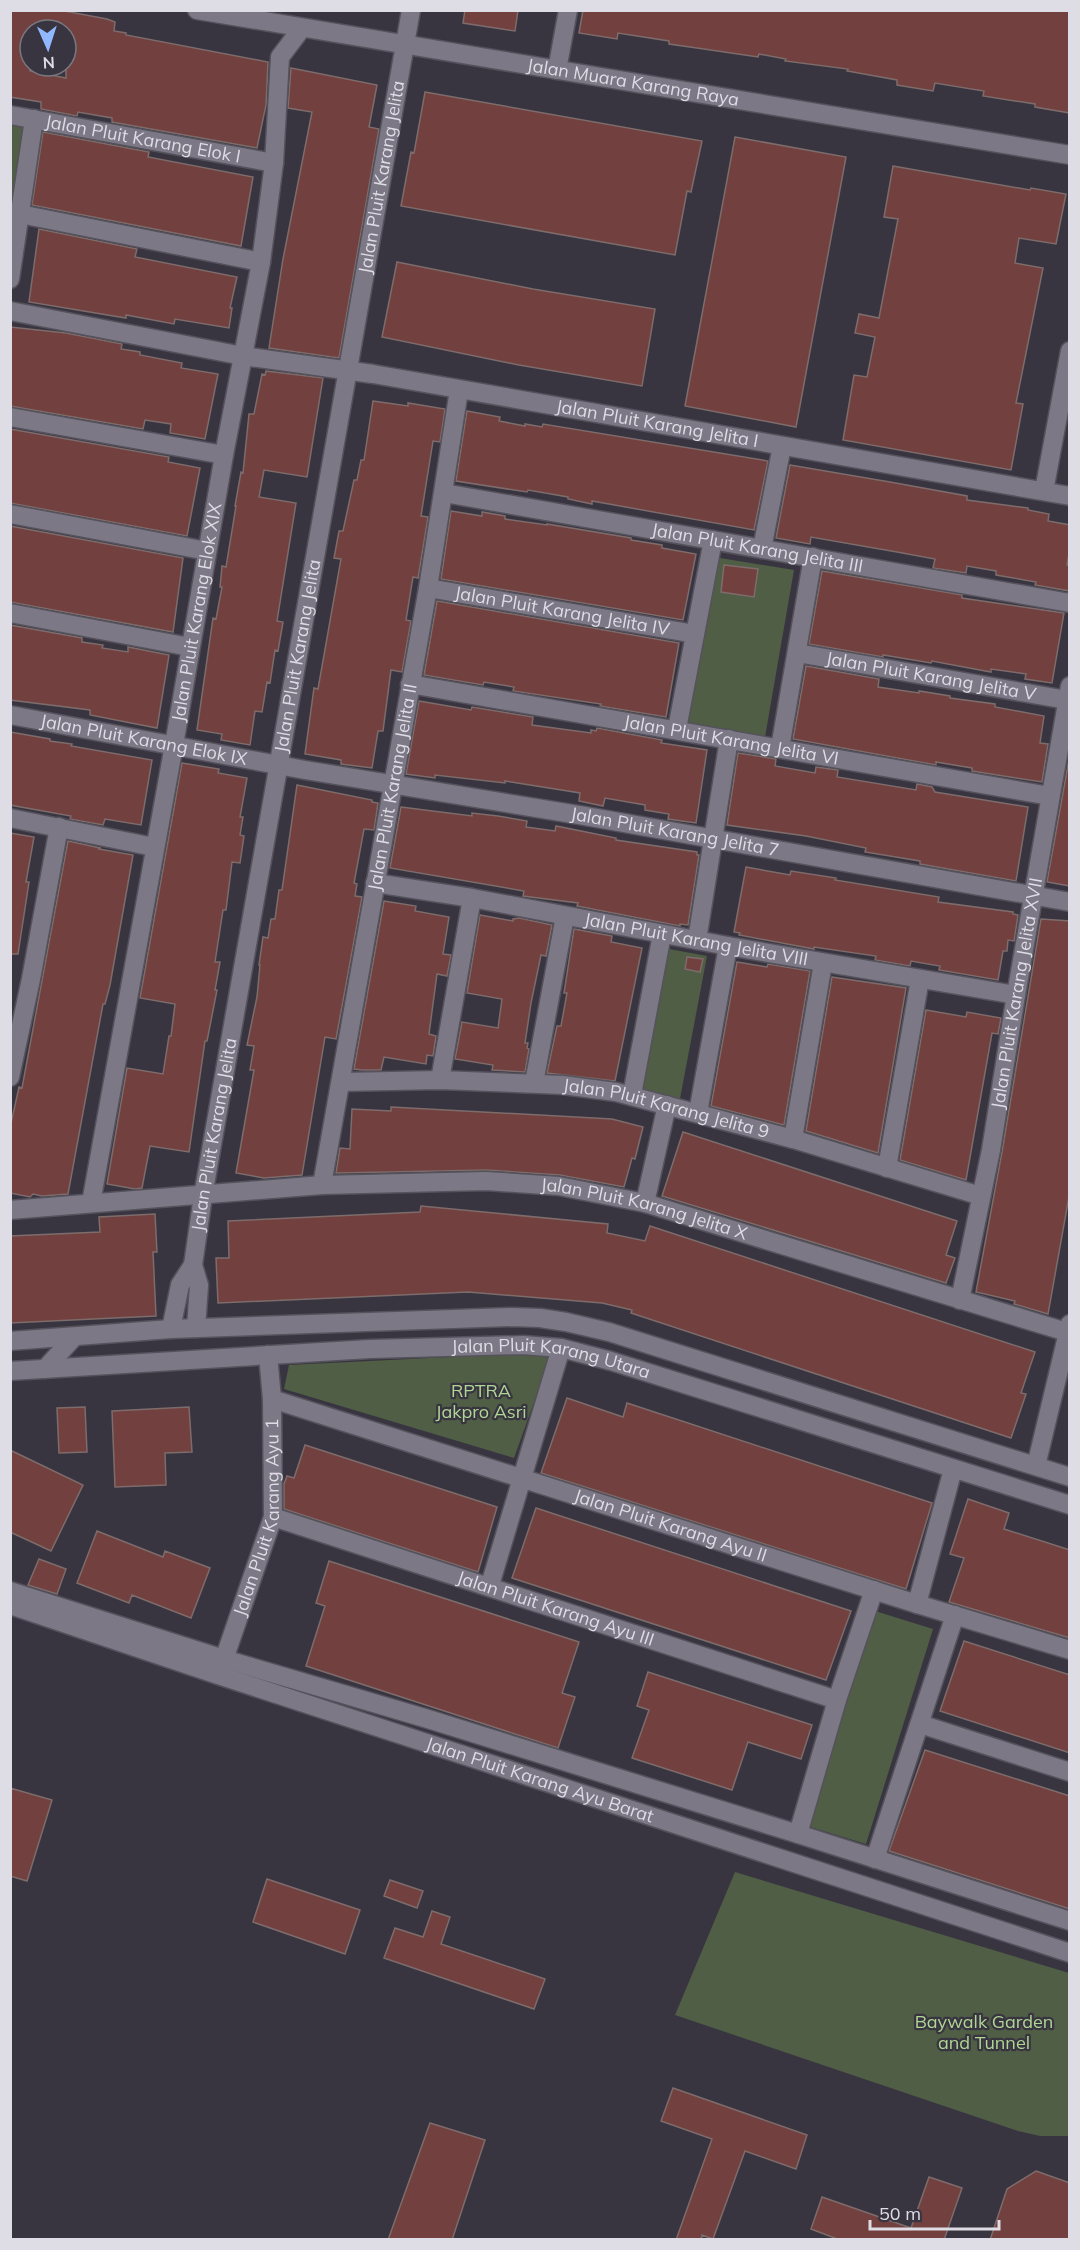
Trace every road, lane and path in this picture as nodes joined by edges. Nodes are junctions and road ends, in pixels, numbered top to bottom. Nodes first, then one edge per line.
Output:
1 (197, 10) edge
2 (411, 10) edge
3 (568, 10) edge
4 (261, 16) edge
5 (302, 28) junction
6 (405, 45) junction
7 (557, 70) junction
8 (10, 115) edge
9 (34, 119) junction
10 (1070, 155) edge
11 (274, 163) junction
12 (20, 214) junction
13 (261, 262) junction
14 (10, 279) edge
15 (10, 311) edge
16 (1070, 351) edge
17 (243, 356) junction
18 (348, 370) junction
19 (459, 390) junction
20 (10, 417) edge
21 (782, 446) junction
22 (224, 454) junction
23 (1044, 491) junction
24 (444, 493) junction
25 (1070, 496) edge
26 (10, 514) edge
27 (713, 540) junction
28 (762, 549) junction
29 (207, 551) junction
30 (813, 557) junction
31 (428, 588) junction
32 (1070, 603) edge
33 (10, 613) edge
34 (695, 634) junction
35 (190, 647) junction
36 (797, 653) junction
37 (410, 684) junction
38 (1068, 693) edge
39 (10, 715) edge
40 (677, 729) junction
41 (729, 739) junction
42 (174, 745) junction
43 (780, 748) junction
44 (279, 765) junction
45 (393, 785) junction
46 (1050, 796) junction
47 (10, 818) edge
48 (59, 827) junction
49 (712, 839) junction
50 (154, 847) junction
51 (375, 883) junction
52 (1034, 895) junction
53 (472, 898) junction
54 (1070, 902) edge
55 (565, 916) junction
56 (662, 934) junction
57 (697, 940) junction
58 (728, 946) junction
59 (823, 963) junction
60 (920, 979) junction
61 (1016, 995) junction
62 (10, 1077) edge
63 (440, 1080) junction
64 (342, 1082) junction
65 (534, 1083) junction
66 (632, 1095) junction
67 (667, 1105) junction
68 (698, 1113) junction
69 (793, 1139) junction
70 (888, 1167) junction
71 (322, 1185) junction
72 (203, 1196) junction
73 (981, 1196) junction
74 (91, 1203) junction
75 (645, 1203) junction
76 (10, 1210) edge
77 (193, 1265) junction
78 (960, 1300) junction
79 (196, 1328) junction
80 (171, 1329) junction
81 (1069, 1330) edge
82 (74, 1336) junction
83 (10, 1341) edge
84 (561, 1348) junction
85 (268, 1355) junction
86 (45, 1369) junction
87 (10, 1371) edge
88 (774, 1384) junction
89 (272, 1399) junction
90 (766, 1409) junction
91 (1036, 1466) junction
92 (952, 1469) junction
93 (523, 1477) junction
94 (1070, 1477) edge
95 (1070, 1505) edge
96 (273, 1516) junction
97 (490, 1585) junction
98 (874, 1590) junction
99 (10, 1591) edge
100 (917, 1604) junction
101 (10, 1605) edge
102 (955, 1615) junction
103 (1070, 1650) edge
104 (221, 1667) junction
105 (837, 1700) junction
106 (920, 1724) junction
107 (1070, 1772) edge
108 (692, 1802) junction
109 (714, 1808) junction
110 (747, 1818) junction
111 (683, 1826) junction
112 (705, 1834) junction
113 (798, 1834) junction
114 (736, 1845) junction
115 (875, 1859) junction
116 (1070, 1921) edge
117 (1070, 1953) edge

1 - 4 street, Jalan Muara Karang Raya
2 - 6 street, Jalan Pluit Karang Jelita
3 - 7 street
4 - 5 street, Jalan Muara Karang Raya
5 - 6 street, Jalan Muara Karang Raya
5 - 11 street, Jalan Pluit Karang Elok XIX
6 - 7 street, Jalan Muara Karang Raya
6 - 18 street, Jalan Pluit Karang Jelita
7 - 10 street, Jalan Muara Karang Raya
8 - 9 street, Jalan Pluit Karang Elok I
9 - 11 street, Jalan Pluit Karang Elok I
9 - 12 street
11 - 13 street, Jalan Pluit Karang Elok XIX
12 - 13 street
12 - 14 street
13 - 17 street, Jalan Pluit Karang Elok XIX
15 - 17 street, Jalan Pluit Karang Jelita I
16 - 23 street
17 - 18 street, Jalan Pluit Karang Jelita I
17 - 22 street, Jalan Pluit Karang Elok XIX
18 - 19 street, Jalan Pluit Karang Jelita I
18 - 44 street, Jalan Pluit Karang Jelita
19 - 21 street, Jalan Pluit Karang Jelita I
19 - 24 street, Jalan Pluit Karang Jelita II
20 - 22 street
21 - 23 street, Jalan Pluit Karang Jelita I
21 - 28 street
22 - 29 street, Jalan Pluit Karang Elok XIX
23 - 25 street, Jalan Pluit Karang Jelita I
24 - 27 street, Jalan Pluit Karang Jelita III
24 - 31 street, Jalan Pluit Karang Jelita II
26 - 29 street
27 - 28 street, Jalan Pluit Karang Jelita III
27 - 34 street
28 - 30 street, Jalan Pluit Karang Jelita III
29 - 35 street, Jalan Pluit Karang Elok XIX
30 - 32 street, Jalan Pluit Karang Jelita III
30 - 36 street
31 - 34 street, Jalan Pluit Karang Jelita IV
31 - 37 street, Jalan Pluit Karang Jelita II
33 - 35 street
34 - 40 street
35 - 42 street, Jalan Pluit Karang Elok XIX
36 - 38 street, Jalan Pluit Karang Jelita V
36 - 43 street
37 - 40 street, Jalan Pluit Karang Jelita VI
37 - 45 street, Jalan Pluit Karang Jelita II
38 - 46 street, Jalan Pluit Karang Jelita XVII
39 - 42 street, Jalan Pluit Karang Elok IX
40 - 41 street, Jalan Pluit Karang Jelita VI
41 - 43 street, Jalan Pluit Karang Jelita VI
41 - 49 street
42 - 44 street, Jalan Pluit Karang Elok IX
42 - 50 street, Jalan Pluit Karang Elok XIX
43 - 46 street, Jalan Pluit Karang Jelita VI
44 - 45 street, Jalan Pluit Karang Jelita 7
44 - 72 street, Jalan Pluit Karang Jelita
45 - 49 street, Jalan Pluit Karang Jelita 7
45 - 51 street, Jalan Pluit Karang Jelita II
46 - 52 street, Jalan Pluit Karang Jelita XVII
47 - 48 street
48 - 50 street
48 - 62 street
49 - 52 street, Jalan Pluit Karang Jelita 7
49 - 57 street
50 - 74 street, Jalan Pluit Karang Elok XIX
51 - 53 street, Jalan Pluit Karang Jelita VIII
51 - 64 street, Jalan Pluit Karang Jelita II
52 - 54 street, Jalan Pluit Karang Jelita 7
52 - 61 street, Jalan Pluit Karang Jelita XVII
53 - 55 street, Jalan Pluit Karang Jelita VIII
53 - 63 street
55 - 56 street, Jalan Pluit Karang Jelita VIII
55 - 65 street
56 - 57 street, Jalan Pluit Karang Jelita VIII
56 - 66 street
57 - 58 street, Jalan Pluit Karang Jelita VIII
58 - 59 street, Jalan Pluit Karang Jelita VIII
58 - 68 street
59 - 60 street, Jalan Pluit Karang Jelita VIII
59 - 69 street
60 - 61 street, Jalan Pluit Karang Jelita VIII
60 - 70 street
61 - 73 street, Jalan Pluit Karang Jelita XVII
63 - 64 street, Jalan Pluit Karang Jelita 9
63 - 65 street, Jalan Pluit Karang Jelita 9
64 - 71 street, Jalan Pluit Karang Jelita II
65 - 66 street, Jalan Pluit Karang Jelita 9
66 - 67 street, Jalan Pluit Karang Jelita 9
67 - 68 street, Jalan Pluit Karang Jelita 9
67 - 75 street
68 - 69 street, Jalan Pluit Karang Jelita 9
69 - 70 street, Jalan Pluit Karang Jelita 9
70 - 73 street, Jalan Pluit Karang Jelita 9
71 - 72 street, Jalan Pluit Karang Jelita X
71 - 75 street, Jalan Pluit Karang Jelita X
72 - 74 street, Jalan Pluit Karang Jelita X
72 - 77 street, Jalan Pluit Karang Jelita
73 - 78 street, Jalan Pluit Karang Jelita XVII
74 - 76 street, Jalan Pluit Karang Jelita X
75 - 78 street, Jalan Pluit Karang Jelita X
77 - 79 street, Jalan Pluit Karang Jelita
77 - 80 street, Jalan Pluit Karang Jelita
78 - 81 street, Jalan Pluit Karang Jelita X
79 - 80 street, Jalan Pluit Karang Utara
79 - 88 street, Jalan Pluit Karang Utara
80 - 82 street, Jalan Pluit Karang Utara
81 - 91 street
82 - 83 street, Jalan Pluit Karang Utara
82 - 86 street
84 - 85 street, Jalan Pluit Karang Utara
84 - 90 street, Jalan Pluit Karang Utara
84 - 93 street
85 - 86 street, Jalan Pluit Karang Utara
85 - 89 street, Jalan Pluit Karang Ayu 1
86 - 87 street, Jalan Pluit Karang Utara
88 - 90 street
88 - 91 street, Jalan Pluit Karang Utara
89 - 93 street, Jalan Pluit Karang Ayu II
89 - 96 street, Jalan Pluit Karang Ayu 1
90 - 92 street, Jalan Pluit Karang Utara
91 - 94 street, Jalan Pluit Karang Utara
92 - 95 street, Jalan Pluit Karang Utara
92 - 100 street
93 - 97 street
93 - 98 street, Jalan Pluit Karang Ayu II
96 - 97 street, Jalan Pluit Karang Ayu III
96 - 104 street, Jalan Pluit Karang Ayu 1
97 - 105 street, Jalan Pluit Karang Ayu III
98 - 100 street, Jalan Pluit Karang Ayu II
98 - 105 street
99 - 104 street, Jalan Pluit Karang Ayu Barat
100 - 102 street, Jalan Pluit Karang Ayu II
101 - 104 street, Jalan Pluit Karang Ayu Barat
102 - 103 street, Jalan Pluit Karang Ayu II
102 - 106 street
104 - 108 street, Jalan Pluit Karang Ayu Barat
104 - 111 street, Jalan Pluit Karang Ayu Barat
105 - 113 street
106 - 107 street
106 - 115 street
108 - 109 street, Jalan Pluit Karang Ayu Barat
108 - 111 street
109 - 110 street, Jalan Pluit Karang Ayu Barat
109 - 112 street
110 - 113 street, Jalan Pluit Karang Ayu Barat
110 - 114 street
111 - 112 street, Jalan Pluit Karang Ayu Barat
112 - 114 street, Jalan Pluit Karang Ayu Barat
113 - 115 street, Jalan Pluit Karang Ayu Barat
114 - 117 street, Jalan Pluit Karang Ayu Barat
115 - 116 street, Jalan Pluit Karang Ayu Barat

